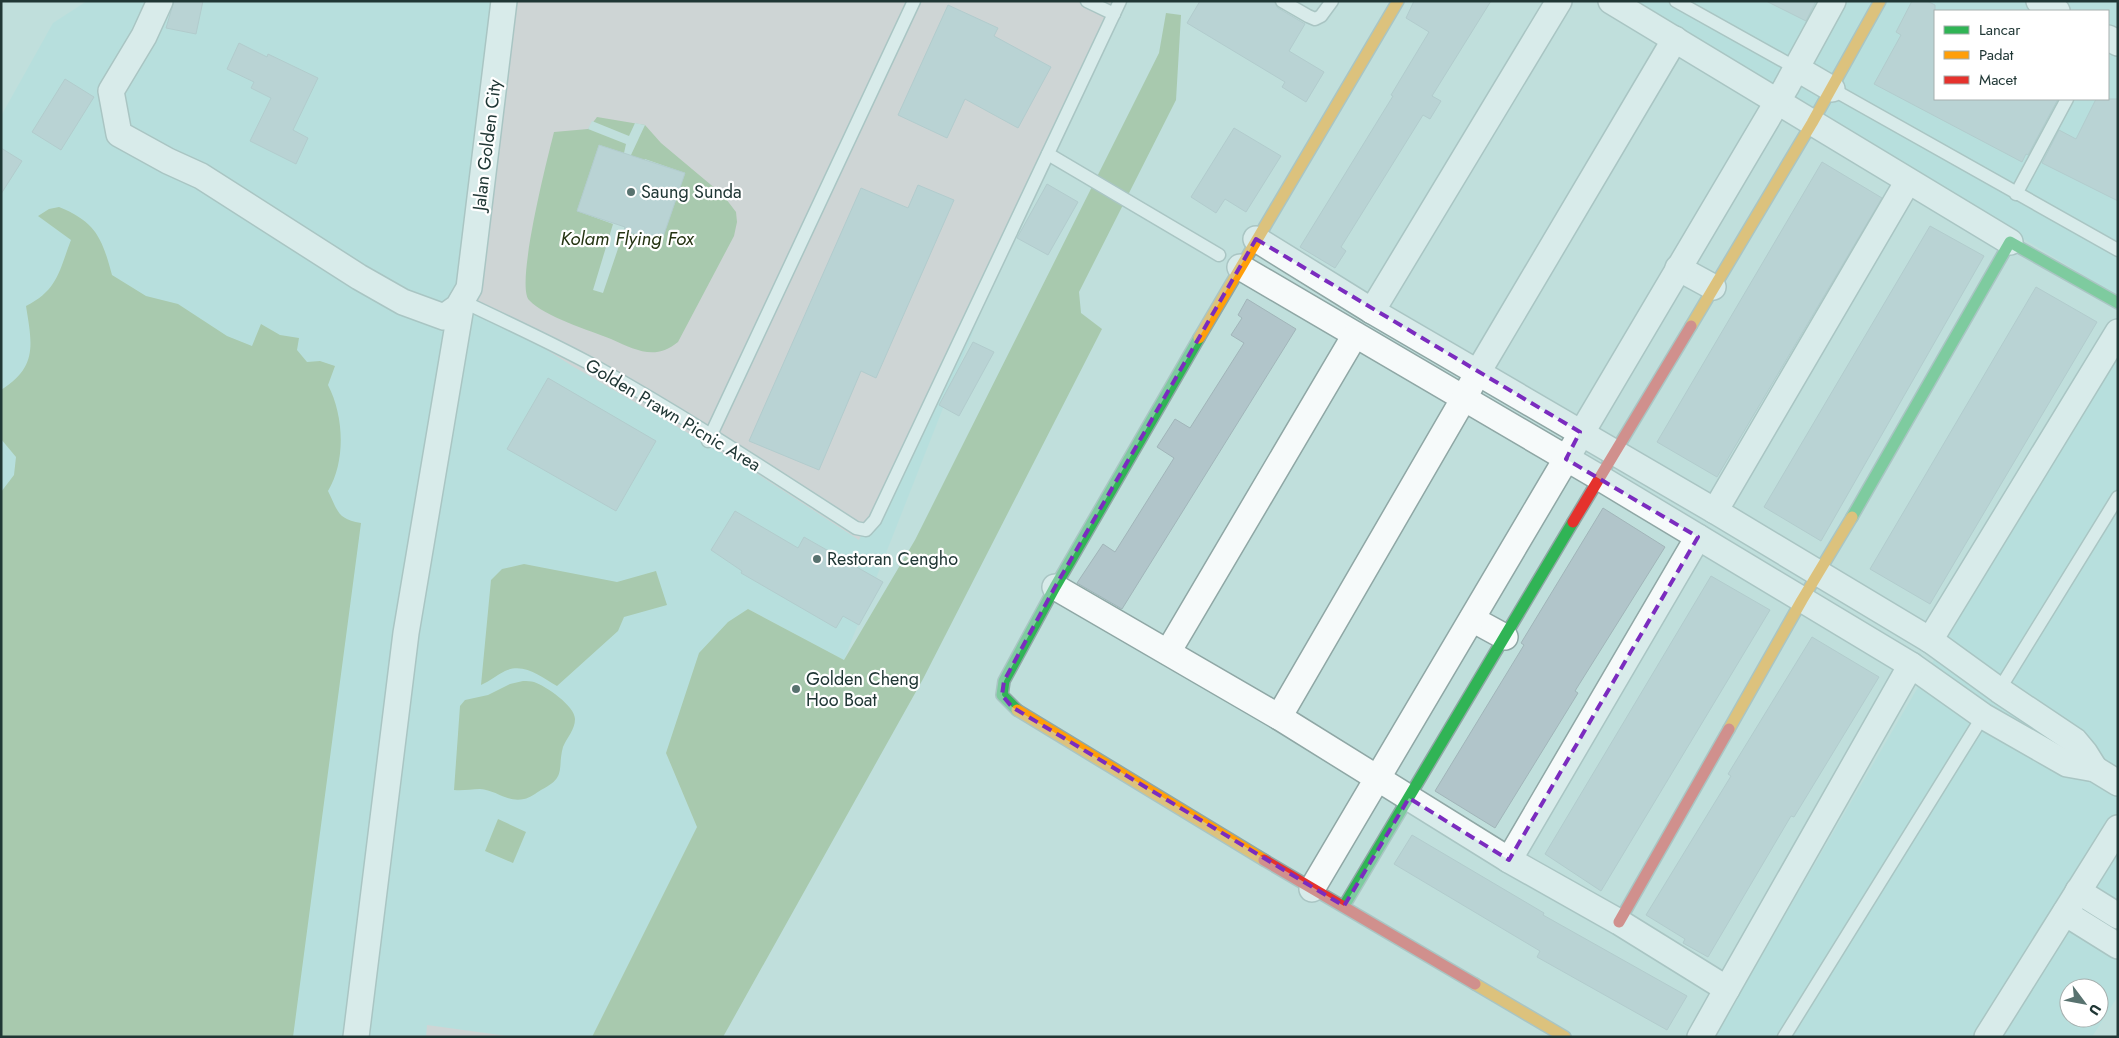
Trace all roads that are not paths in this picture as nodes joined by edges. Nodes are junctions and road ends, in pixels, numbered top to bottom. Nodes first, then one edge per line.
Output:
1 (160, 1) edge
2 (504, 1) edge
3 (914, 1) edge
4 (1087, 1) edge
5 (1120, 1) edge
6 (1282, 1) edge
7 (1332, 1) edge
8 (1398, 1) edge
9 (1559, 1) edge
10 (1611, 1) edge
11 (1676, 1) edge
12 (1833, 1) edge
13 (1880, 1) edge
14 (2038, 1) edge
15 (2055, 10) edge
16 (1114, 14) junction
17 (1675, 39) junction
18 (1796, 68) junction
19 (1832, 89) junction
20 (1778, 100) junction
21 (2066, 100) edge
22 (1812, 123) junction
23 (1048, 154) junction
24 (1908, 181) junction
25 (2016, 194) junction
26 (1256, 239) junction
27 (2010, 242) junction
28 (2118, 250) edge
29 (1219, 255) dead end
30 (1240, 268) junction
31 (1678, 268) junction
32 (1714, 288) junction
33 (466, 294) junction
34 (2118, 303) edge
35 (1372, 310) junction
36 (2118, 332) edge
37 (1355, 335) junction
38 (1478, 372) junction
39 (1464, 398) junction
40 (1580, 432) junction
41 (710, 438) junction
42 (1614, 452) junction
43 (1566, 459) junction
44 (1600, 478) junction
45 (2118, 497) edge
46 (1715, 511) junction
47 (1698, 537) junction
48 (1820, 573) junction
49 (1055, 587) junction
50 (1802, 600) junction
51 (1472, 619) junction
52 (1505, 637) junction
53 (1930, 640) junction
54 (1168, 652) junction
55 (1911, 665) junction
56 (1999, 690) junction
57 (1983, 716) junction
58 (1279, 717) junction
59 (2094, 769) junction
60 (1378, 778) junction
61 (2118, 783) edge
62 (1409, 798) junction
63 (2118, 828) edge
64 (1509, 860) junction
65 (1312, 889) junction
66 (2078, 891) junction
67 (1344, 906) junction
68 (2065, 913) junction
69 (2118, 916) edge
70 (1619, 922) junction
71 (2118, 946) edge
72 (1727, 989) junction
73 (356, 1037) edge
74 (1565, 1037) edge
75 (1700, 1037) edge
76 (1784, 1037) edge
77 (1987, 1037) edge

1 - 33 street
2 - 33 street, Jalan Golden City
3 - 41 lane
4 - 16 lane
5 - 16 lane
6 - 7 lane
8 - 26 street
9 - 35 street
10 - 17 street
11 - 18 lane
12 - 18 street
13 - 19 street
14 - 15 street
16 - 23 lane
17 - 20 street
17 - 38 street
18 - 19 street
18 - 20 street
19 - 22 street
19 - 25 lane
20 - 22 street
20 - 31 street
21 - 25 lane
22 - 24 street
22 - 32 street
23 - 29 lane
23 - 41 lane, Golden Prawn Picnic Area
24 - 27 street
24 - 46 street
25 - 28 lane
26 - 30 street
26 - 35 street
27 - 34 street
27 - 48 street
30 - 37 street
30 - 49 street
31 - 32 street
31 - 40 street
32 - 42 street
33 - 41 lane, Golden Prawn Picnic Area
33 - 73 street, Jalan Golden City
35 - 38 street
36 - 53 street
37 - 39 street
37 - 54 street
38 - 39 street
38 - 40 street
39 - 43 street
39 - 58 street
40 - 42 street
40 - 43 street
42 - 44 street
42 - 46 street
43 - 44 street
43 - 51 street
44 - 47 street
44 - 52 street
45 - 56 lane
46 - 48 street
47 - 50 street
47 - 64 street
48 - 50 street
48 - 53 street
49 - 54 street
49 - 65 street
50 - 55 street
50 - 70 street
51 - 52 street
51 - 60 street
52 - 62 street
53 - 56 street
54 - 58 street
55 - 57 street
55 - 72 street
56 - 57 street
56 - 59 street
57 - 59 street
57 - 76 lane
58 - 60 street
59 - 61 street
60 - 62 street
60 - 65 street
62 - 64 street
62 - 67 street
63 - 66 street
64 - 70 street
65 - 67 street
66 - 68 street
66 - 69 street
67 - 74 street
68 - 71 street
68 - 77 street
70 - 72 street
72 - 75 street

